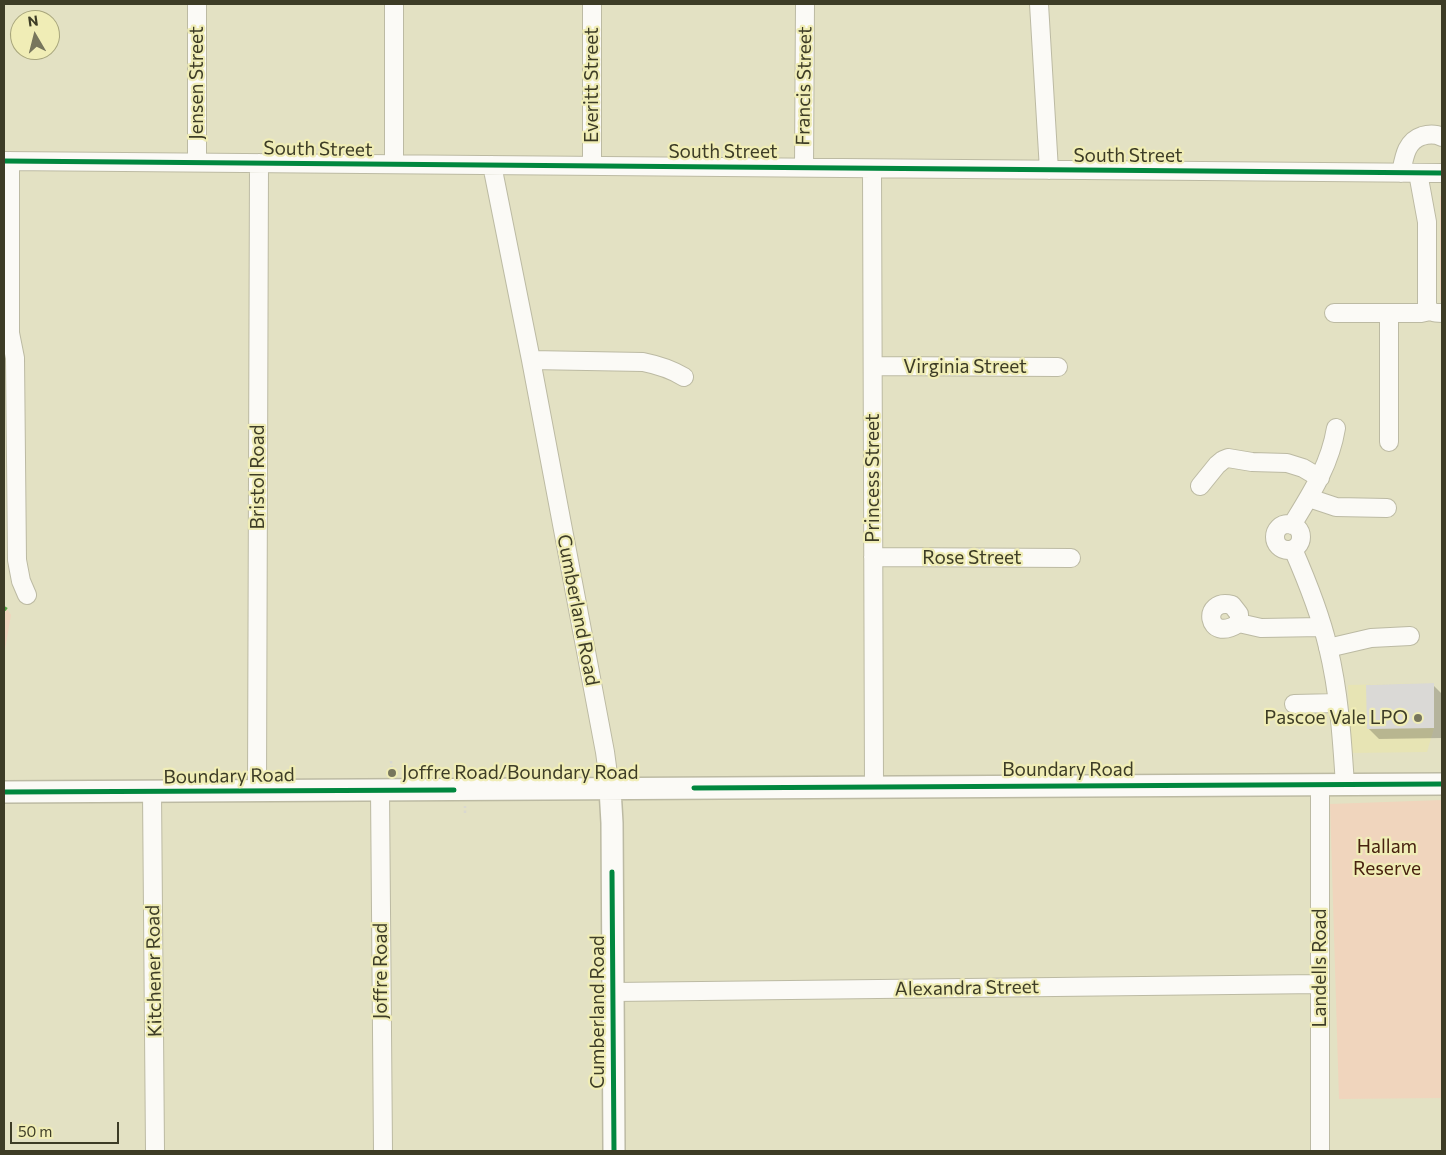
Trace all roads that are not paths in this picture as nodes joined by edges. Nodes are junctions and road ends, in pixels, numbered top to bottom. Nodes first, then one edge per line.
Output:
1 (196, 4) edge
2 (394, 4) edge
3 (592, 4) edge
4 (805, 4) edge
5 (1039, 4) edge
6 (1442, 137) edge
7 (7, 161) edge
8 (197, 162) junction
9 (259, 163) junction
10 (394, 164) junction
11 (492, 165) junction
12 (592, 166) junction
13 (804, 167) junction
14 (872, 169) junction
15 (1049, 170) junction
16 (1410, 173) junction
17 (1442, 173) edge
18 (1436, 312) edge
19 (1334, 313) dead end
20 (1390, 314) junction
21 (532, 360) junction
22 (873, 366) junction
23 (1058, 367) dead end
24 (684, 377) dead end
25 (1336, 428) dead end
26 (1389, 442) dead end
27 (1320, 478) junction
28 (1200, 486) dead end
29 (1309, 498) junction
30 (1387, 508) dead end
31 (872, 557) junction
32 (1071, 558) dead end
33 (28, 595) dead end
34 (1239, 623) dead end
35 (1322, 627) junction
36 (1410, 636) dead end
37 (1328, 648) junction
38 (1338, 703) junction
39 (1294, 704) dead end
40 (386, 782) junction
41 (1320, 784) junction
42 (1442, 784) edge
43 (1345, 785) junction
44 (874, 786) junction
45 (610, 789) junction
46 (257, 790) junction
47 (4, 792) edge
48 (152, 792) junction
49 (1320, 984) junction
50 (613, 992) junction
51 (155, 1151) edge
52 (382, 1151) edge
53 (614, 1151) edge
54 (1320, 1151) edge

1 - 8 street, Jensen Street
2 - 10 street
3 - 12 street, Everitt Street
4 - 13 street, Francis Street
5 - 15 street
6 - 16 street
7 - 8 street, South Street
7 - 33 street
8 - 9 street, South Street
9 - 10 street, South Street
9 - 46 street, Bristol Road
10 - 11 street, South Street
11 - 12 street, South Street
11 - 21 street, Cumberland Road
12 - 13 street, South Street
13 - 14 street, South Street
14 - 15 street, South Street
14 - 22 street, Princess Street
15 - 16 street, South Street
16 - 17 street, South Street
16 - 18 street
18 - 20 street
19 - 20 street
20 - 26 street
21 - 24 street
21 - 45 street, Cumberland Road
22 - 23 street, Virginia Street
22 - 31 street, Princess Street
25 - 27 street
27 - 28 street
27 - 29 street
29 - 30 street
29 - 35 street
31 - 32 street, Rose Street
31 - 44 street, Princess Street
34 - 35 street
35 - 37 street
36 - 37 street
37 - 38 street
38 - 39 street
38 - 43 street
40 - 45 main road, Boundary Road
40 - 46 main road, Boundary Road
40 - 52 street, Joffre Road
41 - 43 main road, Boundary Road
41 - 44 main road, Boundary Road
41 - 49 street, Landells Road
42 - 43 main road, Boundary Road
44 - 45 main road, Boundary Road
45 - 50 main road, Cumberland Road
46 - 48 main road, Boundary Road
47 - 48 main road, Boundary Road
48 - 51 street, Kitchener Road
49 - 50 street, Alexandra Street
49 - 54 street, Landells Road
50 - 53 main road, Cumberland Road

